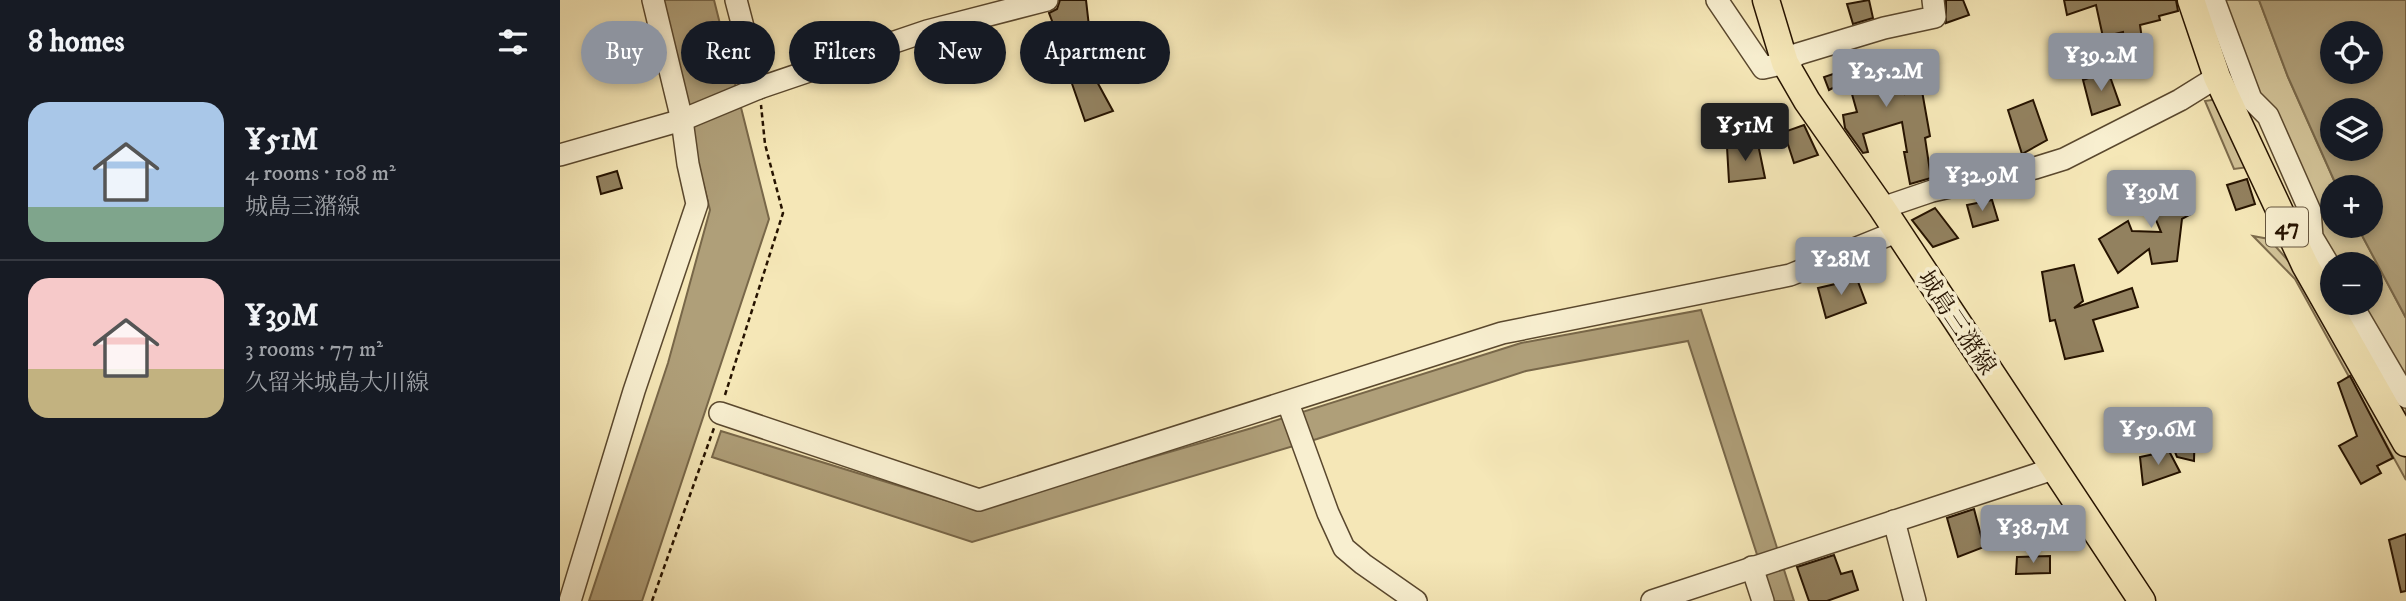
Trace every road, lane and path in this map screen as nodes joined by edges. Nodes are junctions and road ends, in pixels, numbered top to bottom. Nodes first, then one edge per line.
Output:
1 (653, 0) edge
2 (736, 0) edge
3 (1047, 0) edge
4 (1717, 0) edge
5 (1766, 0) edge
6 (1933, 0) edge
7 (2192, 0) edge
8 (2214, 0) edge
9 (2221, 10) edge
10 (1785, 62) junction
11 (2217, 77) junction
12 (759, 88) junction
13 (2234, 113) junction
14 (682, 120) junction
15 (560, 155) edge
16 (2284, 164) junction
17 (1882, 208) junction
18 (1896, 232) junction
19 (2293, 239) junction
20 (2321, 252) edge
21 (2358, 315) edge
22 (2406, 397) edge
23 (1288, 403) junction
24 (720, 413) junction
25 (2406, 443) edge
26 (2053, 469) junction
27 (1894, 521) junction
28 (1755, 566) junction
29 (570, 601) edge
30 (652, 601) edge
31 (1416, 601) edge
32 (1652, 601) edge
33 (1763, 601) edge
34 (1915, 601) edge
35 (2142, 601) edge

1 - 14 street
2 - 12 street
3 - 12 street
4 - 10 street
5 - 10 main road, 城島三潴線
6 - 10 street
7 - 11 main road, 47
8 - 9 street
9 - 16 street
10 - 17 main road, 城島三潴線
11 - 13 main road, 47
11 - 17 street
12 - 14 street
12 - 24 path
13 - 16 street
13 - 19 main road, 47
14 - 15 street
14 - 29 street
16 - 19 street
16 - 20 street
17 - 18 main road, 城島三潴線
18 - 23 street
18 - 26 main road, 城島三潴線
19 - 25 main road, 47
21 - 22 street
23 - 24 street
23 - 31 street
24 - 30 path
26 - 27 street
26 - 35 main road, 城島三潴線
27 - 28 street
27 - 34 street
28 - 32 street
28 - 33 street

